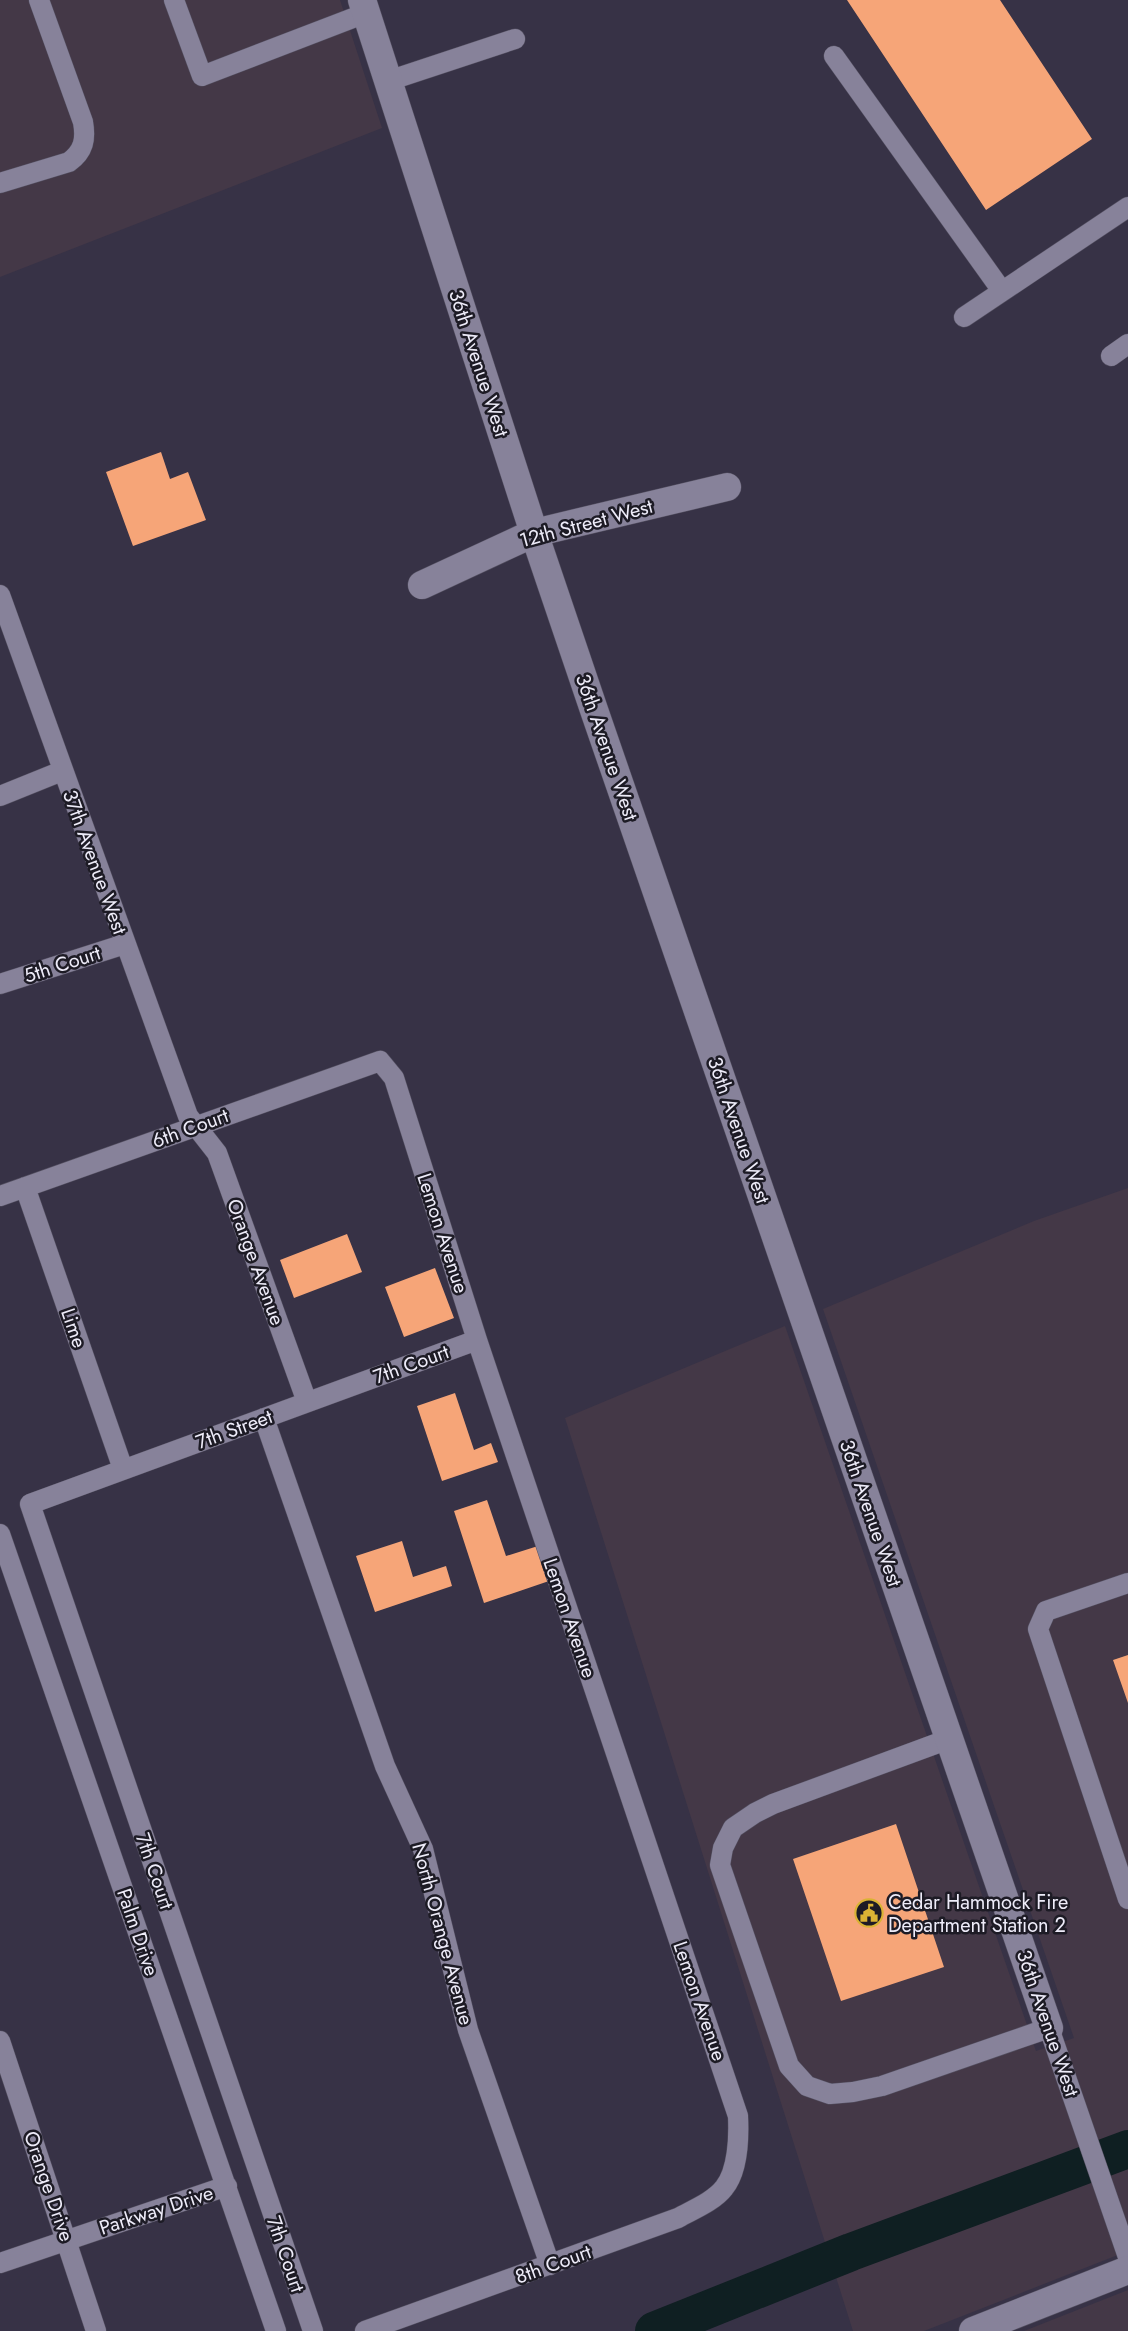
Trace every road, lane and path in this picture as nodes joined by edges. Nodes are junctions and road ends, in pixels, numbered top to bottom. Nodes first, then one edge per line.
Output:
1 (39, 0) edge
2 (174, 0) edge
3 (364, 7) edge
4 (515, 38) dead end
5 (834, 56) dead end
6 (388, 81) junction
7 (0, 183) edge
8 (1128, 207) edge
9 (1002, 292) junction
10 (964, 317) dead end
11 (1128, 344) edge
12 (1111, 356) dead end
13 (727, 487) dead end
14 (534, 533) junction
15 (422, 585) dead end
16 (2, 607) edge
17 (62, 771) junction
18 (0, 796) edge
19 (125, 944) junction
20 (0, 984) edge
21 (380, 1061) joint
22 (196, 1126) junction
23 (25, 1187) junction
24 (0, 1196) edge
25 (477, 1340) junction
26 (345, 1388) joint
27 (307, 1402) junction
28 (264, 1418) junction
29 (123, 1469) junction
30 (0, 1534) edge
31 (1128, 1583) edge
32 (949, 1739) junction
33 (1128, 1899) edge
34 (1049, 2028) junction
35 (0, 2041) edge
36 (729, 2179) joint
37 (227, 2186) junction
38 (66, 2239) junction
39 (1128, 2257) edge
40 (0, 2263) edge
41 (550, 2264) junction
42 (1128, 2270) edge
43 (96, 2331) edge
44 (276, 2331) edge
45 (313, 2331) edge
46 (365, 2331) edge
47 (973, 2331) edge

1 - 7 lane
2 - 3 lane
3 - 6 street, 36th Avenue West
4 - 6 lane
5 - 9 lane
6 - 14 street, 36th Avenue West
8 - 9 lane
9 - 10 lane
11 - 12 lane
13 - 14 street, 12th Street West
14 - 15 street, 12th Street West
14 - 32 street, 36th Avenue West
16 - 17 lane, 37th Avenue West
17 - 18 lane
17 - 19 lane, 37th Avenue West
19 - 20 lane, 5th Court
19 - 22 lane, 37th Avenue West
21 - 22 lane, 6th Court
21 - 25 lane, Lemon Avenue
22 - 23 lane, 6th Court
22 - 27 lane, Orange Avenue
23 - 24 lane, 6th Court
23 - 29 lane, Lime
25 - 26 lane, 7th Court
25 - 36 lane, Lemon Avenue
26 - 27 lane, 7th Street
27 - 28 lane, 7th Street
28 - 29 lane, 7th Street
28 - 41 lane, North Orange Avenue
29 - 45 lane, 7th Court
30 - 37 lane, Palm Drive
31 - 33 lane
32 - 34 street, 36th Avenue West
32 - 34 lane
34 - 39 lane, 36th Avenue West
35 - 38 lane, Orange Drive
36 - 41 lane, 8th Court
37 - 38 lane, Parkway Drive
37 - 44 lane, Palm Drive
38 - 40 lane, Parkway Drive
38 - 43 lane, Orange Drive
41 - 46 lane, 8th Court
42 - 47 street

